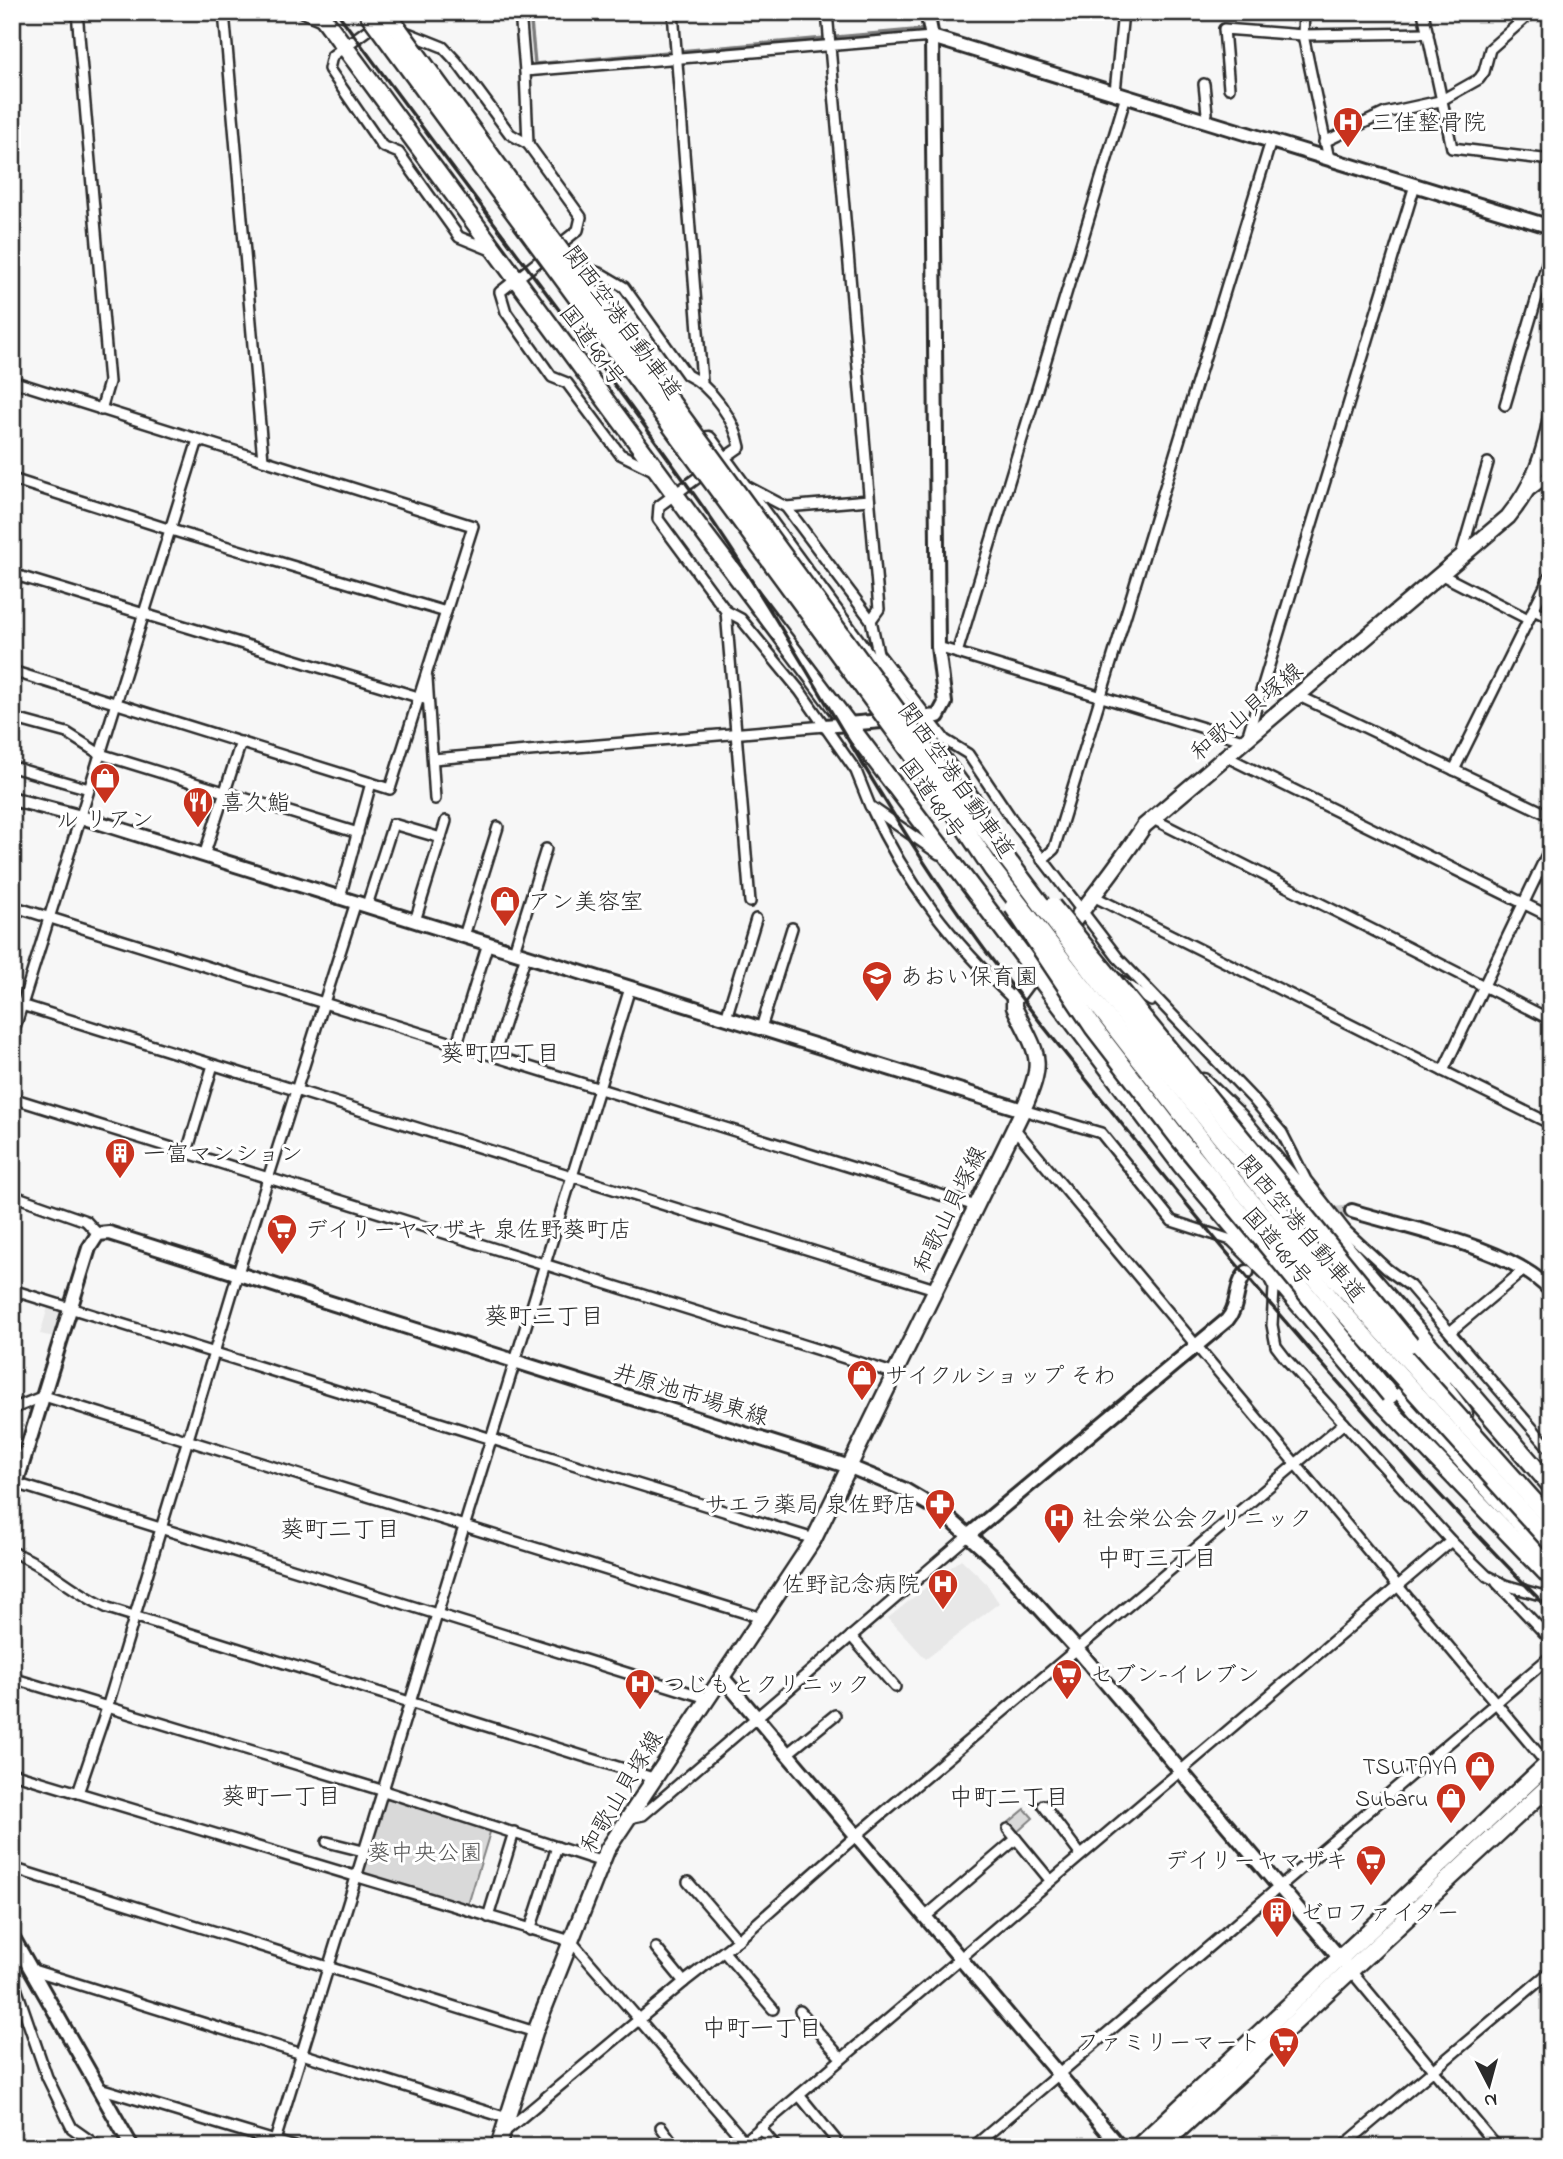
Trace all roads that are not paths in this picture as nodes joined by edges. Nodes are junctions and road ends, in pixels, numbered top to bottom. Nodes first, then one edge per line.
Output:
1 (78, 12) edge
2 (224, 12) edge
3 (302, 12) edge
4 (366, 12) edge
5 (386, 12) edge
6 (393, 12) edge
7 (520, 12) edge
8 (673, 12) edge
9 (827, 12) edge
10 (1123, 12) edge
11 (1304, 12) edge
12 (1423, 12) edge
13 (1532, 12) edge
14 (931, 16) edge
15 (322, 17) edge
16 (408, 33) junction
17 (1428, 33) junction
18 (1303, 36) junction
19 (932, 37) junction
20 (830, 45) junction
21 (346, 46) junction
22 (677, 58) junction
23 (525, 71) junction
24 (1204, 84) dead end
25 (1229, 88) dead end
26 (1120, 94) junction
27 (1440, 101) junction
28 (1205, 120) junction
29 (1271, 141) junction
30 (1325, 142) junction
31 (528, 144) junction
32 (1329, 159) junction
33 (1551, 160) edge
34 (1415, 185) junction
35 (1551, 227) edge
36 (561, 243) junction
37 (1551, 250) edge
38 (496, 252) junction
39 (577, 265) junction
40 (515, 278) junction
41 (12, 381) edge
42 (702, 382) junction
43 (1505, 405) dead end
44 (101, 410) junction
45 (1551, 416) edge
46 (198, 440) junction
47 (723, 459) junction
48 (263, 460) junction
49 (1488, 463) dead end
50 (659, 473) junction
51 (1551, 474) edge
52 (12, 479) edge
53 (741, 484) junction
54 (1527, 493) junction
55 (675, 494) junction
56 (869, 499) junction
57 (786, 506) junction
58 (171, 530) junction
59 (1460, 557) junction
60 (12, 574) edge
61 (1440, 574) junction
62 (1551, 574) edge
63 (1533, 610) junction
64 (726, 611) junction
65 (446, 612) junction
66 (142, 613) junction
67 (1551, 618) edge
68 (1528, 619) junction
69 (871, 621) junction
70 (938, 646) junction
71 (957, 653) junction
72 (12, 671) edge
73 (426, 673) junction
74 (1298, 696) junction
75 (1101, 698) junction
76 (418, 700) junction
77 (428, 700) junction
78 (116, 703) junction
79 (12, 718) edge
80 (920, 718) junction
81 (848, 724) junction
82 (825, 726) junction
83 (736, 733) junction
84 (1246, 741) junction
85 (241, 742) junction
86 (100, 754) junction
87 (1227, 757) junction
88 (433, 760) junction
89 (12, 767) edge
90 (1454, 770) junction
91 (371, 783) junction
92 (89, 789) junction
93 (224, 794) junction
94 (12, 799) edge
95 (436, 799) dead end
96 (870, 806) junction
97 (1551, 816) edge
98 (81, 817) junction
99 (1153, 819) junction
100 (446, 821) dead end
101 (498, 827) dead end
102 (359, 833) junction
103 (441, 838) junction
104 (1551, 846) edge
105 (546, 849) dead end
106 (204, 856) junction
107 (1042, 860) junction
108 (1011, 864) junction
109 (992, 869) junction
110 (965, 880) junction
111 (340, 897) junction
112 (1095, 897) junction
113 (750, 902) dead end
114 (361, 904) junction
115 (1523, 904) junction
116 (12, 906) edge
117 (1081, 911) junction
118 (50, 917) junction
119 (1551, 917) edge
120 (756, 919) dead end
121 (415, 920) junction
122 (792, 928) dead end
123 (1066, 929) junction
124 (464, 936) junction
125 (488, 943) junction
126 (520, 953) junction
127 (1093, 965) junction
128 (1035, 971) junction
129 (1483, 987) junction
130 (630, 988) junction
131 (1014, 1000) junction
132 (12, 1002) edge
133 (324, 1003) junction
134 (22, 1005) junction
135 (1127, 1008) junction
136 (726, 1017) junction
137 (1551, 1020) edge
138 (761, 1028) junction
139 (12, 1037) edge
140 (457, 1044) junction
141 (1097, 1054) junction
142 (1208, 1054) junction
143 (494, 1056) junction
144 (213, 1065) junction
145 (1443, 1071) junction
146 (600, 1089) junction
147 (297, 1091) junction
148 (12, 1097) edge
149 (1023, 1110) junction
150 (1551, 1124) edge
151 (1014, 1128) junction
152 (187, 1152) junction
153 (573, 1176) junction
154 (270, 1178) junction
155 (12, 1195) edge
156 (976, 1206) junction
157 (1352, 1211) tunnel mouth
158 (98, 1234) junction
159 (544, 1264) junction
160 (1525, 1269) junction
161 (1247, 1272) dead end
162 (238, 1273) junction
163 (935, 1289) junction
164 (12, 1290) edge
165 (1551, 1291) edge
166 (71, 1309) junction
167 (1450, 1332) junction
168 (1410, 1343) junction
169 (1196, 1346) junction
170 (216, 1353) junction
171 (516, 1361) junction
172 (896, 1374) junction
173 (44, 1396) junction
174 (12, 1409) edge
175 (1344, 1423) junction
176 (492, 1438) junction
177 (189, 1440) junction
178 (1484, 1443) junction
179 (1551, 1450) edge
180 (1296, 1464) junction
181 (850, 1466) junction
182 (1533, 1466) junction
183 (1465, 1476) junction
184 (14, 1483) edge
185 (1551, 1486) edge
186 (12, 1497) edge
187 (1551, 1518) edge
188 (464, 1525) junction
189 (162, 1531) junction
190 (969, 1535) junction
191 (814, 1539) junction
192 (1451, 1541) junction
193 (1551, 1543) edge
194 (12, 1552) edge
195 (1551, 1557) edge
196 (1551, 1578) edge
197 (1494, 1579) junction
198 (1399, 1586) junction
199 (1551, 1598) edge
200 (134, 1615) junction
201 (438, 1616) junction
202 (762, 1618) junction
203 (851, 1636) junction
204 (1551, 1640) edge
205 (1077, 1649) junction
206 (1551, 1656) edge
207 (12, 1678) edge
208 (723, 1678) junction
209 (895, 1687) dead end
210 (707, 1698) junction
211 (409, 1702) junction
212 (1496, 1702) junction
213 (107, 1708) junction
214 (835, 1716) dead end
215 (756, 1717) junction
216 (788, 1754) junction
217 (1549, 1762) edge
218 (1180, 1770) junction
219 (12, 1773) edge
220 (653, 1778) junction
221 (1551, 1784) edge
222 (381, 1790) junction
223 (78, 1793) junction
224 (1043, 1805) dead end
225 (626, 1818) junction
226 (1008, 1829) dead end
227 (514, 1832) junction
228 (857, 1835) junction
229 (1016, 1839) junction
230 (327, 1842) dead end
231 (557, 1847) junction
232 (363, 1851) junction
233 (1080, 1854) junction
234 (603, 1862) junction
235 (12, 1868) edge
236 (354, 1876) junction
237 (1050, 1880) junction
238 (688, 1882) dead end
239 (1279, 1888) junction
240 (488, 1917) junction
241 (925, 1917) junction
242 (530, 1930) junction
243 (12, 1936) edge
244 (738, 1940) junction
245 (571, 1941) junction
246 (656, 1948) dead end
247 (724, 1952) junction
248 (959, 1957) junction
249 (1346, 1965) junction
250 (329, 1966) junction
251 (33, 1970) junction
252 (1551, 1972) edge
253 (12, 1976) edge
254 (684, 1982) junction
255 (773, 2009) dead end
256 (800, 2011) dead end
257 (640, 2018) junction
258 (535, 2032) junction
259 (301, 2053) junction
260 (841, 2058) junction
261 (1432, 2071) junction
262 (1060, 2074) junction
263 (96, 2087) junction
264 (799, 2095) junction
265 (507, 2118) junction
266 (661, 2127) dead end
267 (760, 2127) junction
268 (835, 2139) dead end
269 (500, 2141) edge
270 (274, 2144) edge
271 (741, 2144) edge
272 (99, 2147) edge
273 (132, 2147) edge
274 (295, 2147) edge
275 (677, 2147) edge
276 (776, 2147) edge
277 (973, 2147) edge
278 (1120, 2147) edge
279 (1138, 2147) edge
280 (1160, 2147) edge
281 (1342, 2147) edge
282 (1497, 2147) edge

1 - 44 street
2 - 48 street
3 - 15 street
4 - 109 highway, 関西空港自動車道, bridge
5 - 108 highway, 関西空港自動車道, bridge
6 - 16 highway, 国道481号
6 - 21 street
7 - 23 street
8 - 22 street
9 - 20 street
10 - 26 street
11 - 18 street
12 - 17 street
13 - 27 street
14 - 19 street
15 - 21 highway, 国道481号
16 - 31 street
16 - 36 highway, 国道481号
17 - 18 street
17 - 27 street
18 - 25 street
18 - 30 street
19 - 20 street
19 - 26 street
19 - 70 street
20 - 22 street
20 - 56 street
21 - 38 highway, 国道481号
21 - 38 street
22 - 23 street
22 - 42 street
23 - 31 street
24 - 28 street
26 - 28 street
26 - 71 street
27 - 30 street
27 - 33 street
28 - 29 street
29 - 32 street
29 - 75 street
30 - 32 street
31 - 36 street
32 - 34 street
34 - 35 street
34 - 84 street
36 - 39 highway, 国道481号
36 - 40 street
37 - 43 street
38 - 40 highway, 国道481号
39 - 42 street
39 - 47 highway, 国道481号
40 - 50 highway, 国道481号
40 - 50 street
41 - 44 street
42 - 47 street
44 - 46 street
45 - 54 main road, 和歌山貝塚線
46 - 48 street
46 - 58 street
47 - 53 highway, 国道481号
47 - 55 street
48 - 65 street
49 - 59 street
50 - 55 highway, 国道481号
51 - 54 street
52 - 58 street
53 - 57 street
53 - 80 highway, 国道481号
54 - 59 main road, 和歌山貝塚線
55 - 64 street
55 - 81 highway, 国道481号
56 - 57 street
56 - 69 street
57 - 69 street
58 - 65 street
58 - 66 street
59 - 61 main road, 和歌山貝塚線
60 - 66 street
61 - 68 street
61 - 74 main road, 和歌山貝塚線
62 - 63 street
63 - 67 street
63 - 68 street
64 - 82 street
64 - 83 street
65 - 73 street
66 - 76 street
66 - 78 street
68 - 90 street
69 - 80 street
70 - 71 street
70 - 80 street
71 - 75 street
72 - 78 street
73 - 76 street
73 - 77 street
74 - 84 main road, 和歌山貝塚線
74 - 90 street
75 - 84 street
75 - 107 street
76 - 77 street
76 - 91 street
77 - 88 street
78 - 85 street
78 - 86 street
79 - 86 street
80 - 81 street
80 - 107 street
80 - 123 highway, 国道481号
81 - 82 street
81 - 110 highway, 国道481号
82 - 83 street
82 - 96 street
83 - 88 street
83 - 113 street
84 - 87 main road, 和歌山貝塚線
85 - 91 street
85 - 93 street
86 - 92 street
86 - 93 street
87 - 99 main road, 和歌山貝塚線
87 - 115 street
88 - 95 street
89 - 92 street
90 - 97 street
91 - 102 street
92 - 98 street
93 - 102 street
93 - 106 street
94 - 98 street
96 - 110 street
96 - 131 street
98 - 106 street
98 - 118 street
99 - 112 main road, 和歌山貝塚線
99 - 129 street
100 - 103 street
101 - 124 street
102 - 111 street
103 - 114 street
103 - 121 street
104 - 115 street
105 - 126 street
106 - 111 street
107 - 117 street
108 - 168 highway, bridge
108 - 187 highway, 関西空港自動車道, bridge
109 - 183 highway, bridge
109 - 193 highway, 関西空港自動車道, bridge
110 - 128 highway, 国道481号
111 - 114 street
112 - 117 main road, 和歌山貝塚線
112 - 145 street
114 - 121 street
114 - 133 street
115 - 119 street
115 - 129 street
116 - 118 street
117 - 123 main road, 和歌山貝塚線
117 - 142 street
118 - 133 street
118 - 134 street
120 - 136 street
121 - 124 street
122 - 138 street
123 - 127 highway, 国道481号
123 - 128 main road, 和歌山貝塚線
124 - 125 street
125 - 126 street
125 - 140 street
126 - 130 street
126 - 143 street
127 - 135 highway, 国道481号
127 - 142 street
128 - 131 main road, 和歌山貝塚線
128 - 141 highway, 国道481号
129 - 137 street
129 - 145 street
130 - 136 street
130 - 146 street
131 - 149 main road, 和歌山貝塚線
132 - 134 street
133 - 140 street
133 - 147 street
134 - 139 street
134 - 144 street
135 - 178 highway
135 - 182 highway, 国道481号
136 - 138 street
138 - 149 street
140 - 143 street
141 - 183 highway
141 - 183 highway, 国道481号
142 - 167 street
143 - 146 street
144 - 147 street
144 - 152 street
145 - 150 street
146 - 153 street
146 - 156 street
147 - 153 street
147 - 154 street
148 - 152 street
149 - 151 main road, 和歌山貝塚線
149 - 175 street
151 - 156 main road, 和歌山貝塚線
151 - 169 street
152 - 154 street
153 - 159 street
153 - 163 street
154 - 159 street
154 - 162 street
155 - 158 street
156 - 163 main road, 和歌山貝塚線
157 - 160 street
158 - 162 street, 井原池市場東線
158 - 166 street
159 - 171 street
159 - 172 street
160 - 165 street
160 - 167 street
161 - 169 street
162 - 170 street
162 - 171 street, 井原池市場東線
163 - 172 main road, 和歌山貝塚線
164 - 166 street
166 - 170 street
166 - 173 street
167 - 179 street
168 - 178 highway
168 - 182 highway
169 - 180 street
169 - 190 street
170 - 176 street
170 - 177 street
171 - 176 street
171 - 181 street, 井原池市場東線
172 - 181 main road, 和歌山貝塚線
173 - 174 street
173 - 177 street
173 - 184 street
175 - 180 street
175 - 192 street
176 - 188 street
176 - 191 street
177 - 188 street
177 - 189 street
178 - 187 highway
180 - 198 street
180 - 205 street
181 - 190 street, 井原池市場東線
181 - 191 main road, 和歌山貝塚線
182 - 185 highway, 国道481号
183 - 195 highway
183 - 196 highway, 国道481号
184 - 186 street
184 - 189 street
188 - 201 street
188 - 202 street
189 - 200 street
189 - 201 street
190 - 203 street
190 - 205 street, 井原池市場東線
191 - 202 main road, 和歌山貝塚線
192 - 197 street
192 - 198 street
194 - 200 street
197 - 199 street
197 - 204 street
198 - 212 street
198 - 218 street
200 - 211 street
200 - 213 street
201 - 210 street
201 - 211 street
202 - 208 main road, 和歌山貝塚線
203 - 209 street
203 - 215 street
205 - 218 street, 井原池市場東線
205 - 228 street
206 - 212 street
207 - 213 street
208 - 210 main road, 和歌山貝塚線
208 - 215 street
210 - 220 main road, 和歌山貝塚線
211 - 220 street
211 - 222 street
212 - 217 street
212 - 239 street
213 - 222 street
213 - 223 street
214 - 216 street
215 - 216 street
215 - 225 street
216 - 228 street
217 - 249 highway
218 - 233 street
218 - 239 street, 井原池市場東線
219 - 223 street
220 - 225 main road, 和歌山貝塚線
221 - 249 highway
222 - 227 street
222 - 232 street
223 - 236 street
224 - 233 street
225 - 234 main road, 和歌山貝塚線
226 - 229 street
227 - 231 street
227 - 240 street
228 - 241 street
228 - 244 street
229 - 237 street
229 - 241 street
230 - 232 street
231 - 234 street
231 - 242 street
232 - 236 street
233 - 237 street
234 - 245 main road, 和歌山貝塚線
235 - 250 street
236 - 240 street
236 - 250 street
237 - 248 street
238 - 244 street
239 - 249 street, 井原池市場東線
239 - 262 street
240 - 242 street
241 - 248 street
242 - 245 street
243 - 251 street
244 - 247 street
245 - 257 street
245 - 258 main road, 和歌山貝塚線
246 - 254 street
247 - 254 street
247 - 255 street
248 - 260 street
248 - 262 street
249 - 261 street
249 - 279 highway
249 - 280 highway
250 - 258 street
250 - 259 street
251 - 259 street
251 - 263 street
252 - 261 street
253 - 272 street
254 - 257 street
256 - 260 street
257 - 269 street
257 - 271 street
258 - 265 main road, 和歌山貝塚線
259 - 265 street
259 - 270 street
260 - 264 street
261 - 281 street
261 - 282 street
262 - 277 street
262 - 278 street
263 - 270 street
263 - 273 street
264 - 267 street
264 - 268 street
265 - 269 main road, 和歌山貝塚線
266 - 275 street
267 - 271 street
267 - 276 street
270 - 274 street

